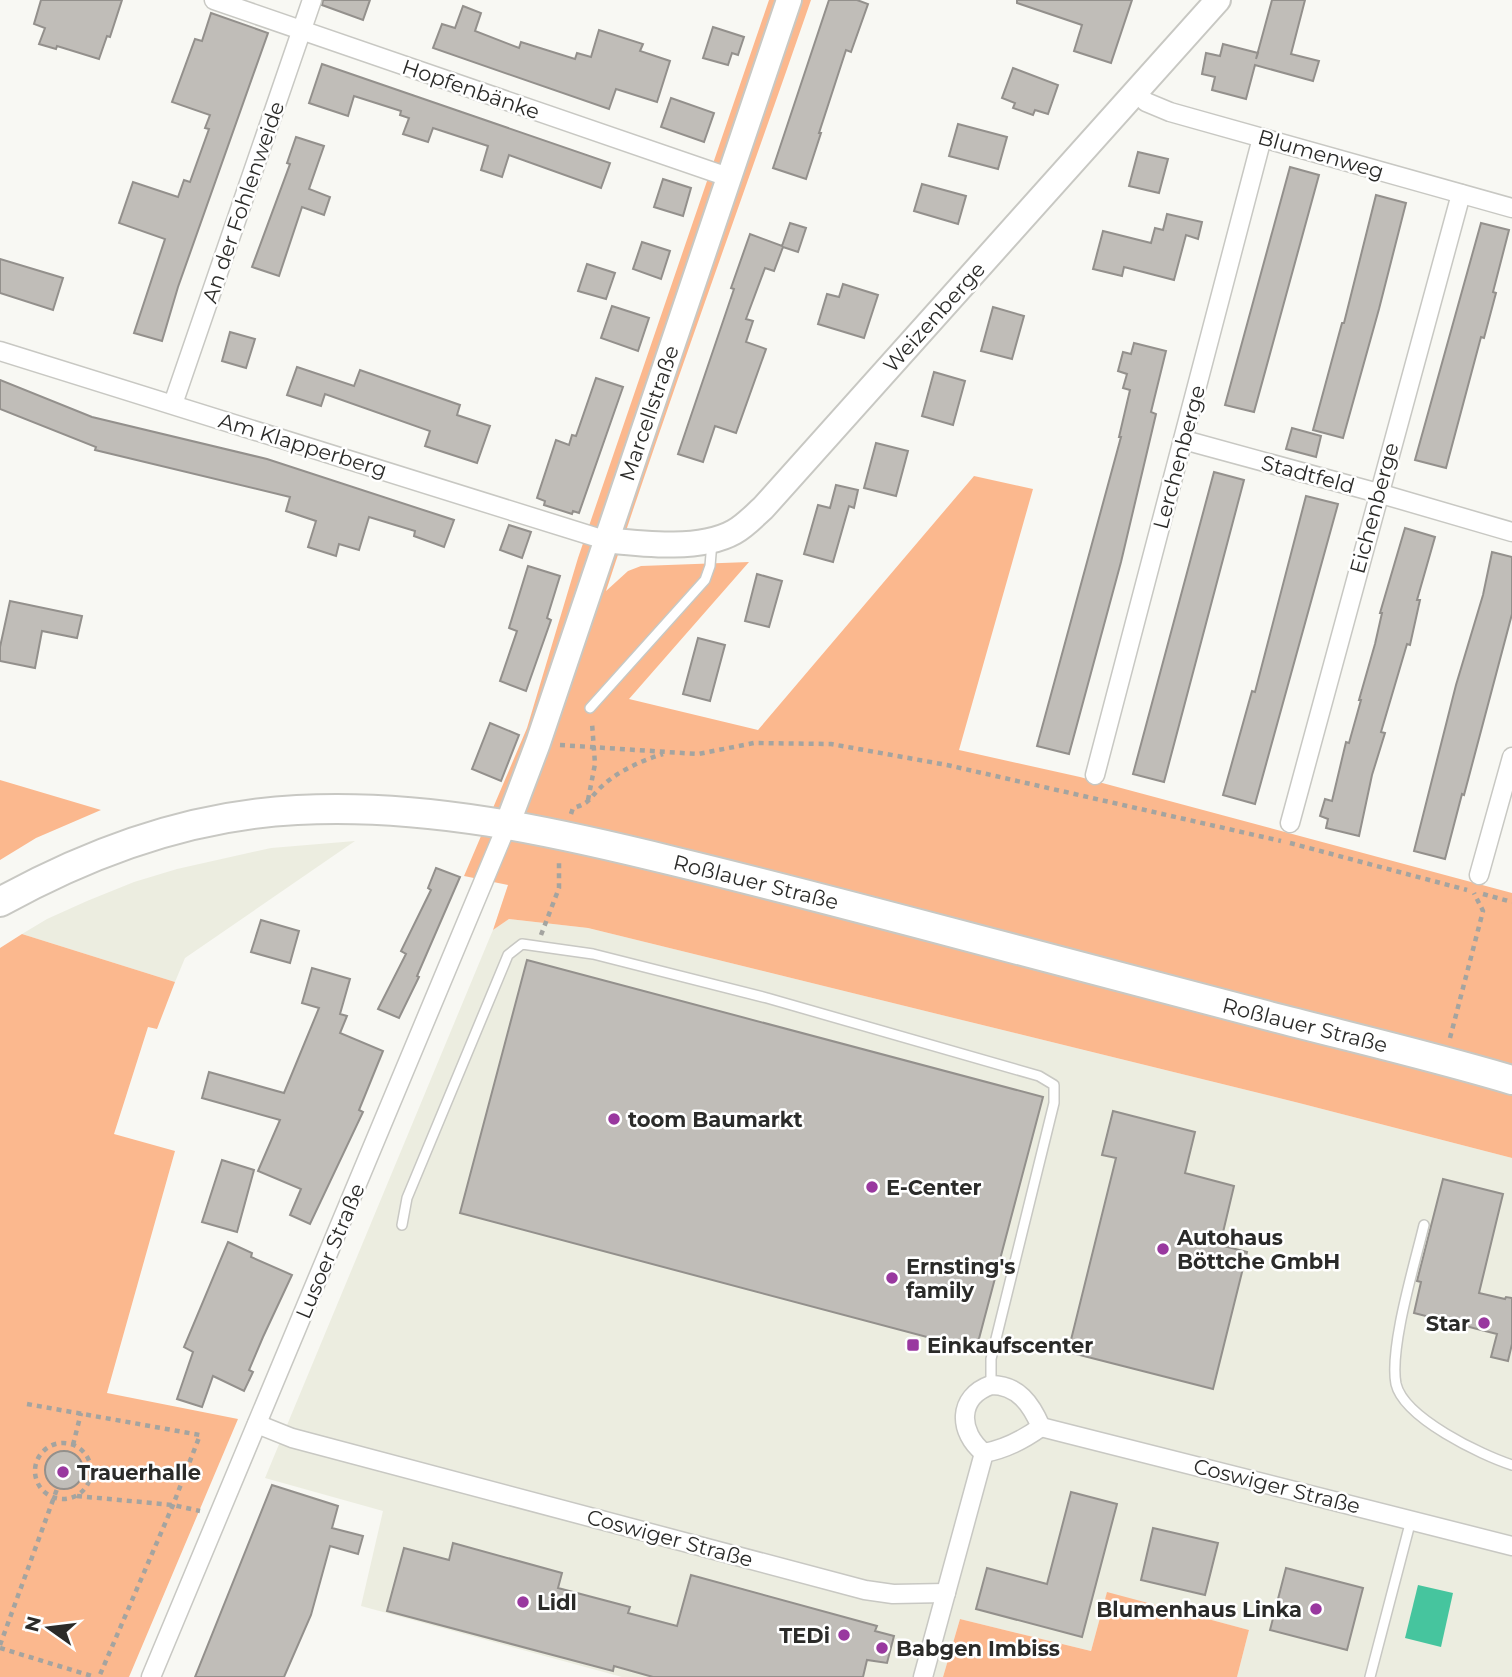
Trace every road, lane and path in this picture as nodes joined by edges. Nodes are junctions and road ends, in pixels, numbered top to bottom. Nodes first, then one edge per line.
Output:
1 (214, 0) edge
2 (312, 0) edge
3 (789, 0) edge
4 (1217, 0) edge
5 (302, 30) junction
6 (1136, 92) junction
7 (1262, 138) junction
8 (728, 177) junction
9 (1461, 194) junction
10 (1512, 208) edge
11 (0, 351) edge
12 (173, 404) junction
13 (1184, 440) junction
14 (1378, 493) junction
15 (1512, 532) edge
16 (605, 540) junction
17 (713, 540) junction
18 (590, 708) joint
19 (538, 743) junction
20 (595, 747) junction
21 (1512, 758) edge
22 (1095, 775) dead end
23 (587, 804) dead end
24 (1290, 822) dead end
25 (507, 825) junction
26 (1476, 883) junction
27 (0, 902) edge
28 (1512, 902) edge
29 (1444, 1061) junction
30 (1512, 1080) edge
31 (402, 1225) dead end
32 (1424, 1225) dead end
33 (991, 1385) junction
34 (27, 1404) dead end
35 (81, 1413) junction
36 (257, 1424) junction
37 (1041, 1427) junction
38 (73, 1445) junction
39 (984, 1453) junction
40 (1512, 1465) edge
41 (57, 1489) dead end
42 (76, 1496) junction
43 (54, 1497) junction
44 (173, 1506) junction
45 (219, 1514) junction
46 (1411, 1520) junction
47 (1512, 1546) edge
48 (946, 1593) junction
49 (0, 1646) edge
50 (97, 1677) edge
51 (151, 1677) edge
52 (923, 1677) edge
53 (1370, 1677) edge

1 - 5 street, Hopfenbänke
2 - 5 street, An der Fohlenweide
3 - 8 street, Marcellstraße
4 - 6 street, Weizenberge
5 - 8 street, Hopfenbänke
5 - 12 street, An der Fohlenweide
6 - 7 street, Blumenweg
6 - 17 street, Weizenberge
7 - 9 street, Blumenweg
7 - 13 street, Lerchenberge
8 - 16 street, Marcellstraße
9 - 10 street, Blumenweg
9 - 14 street, Eichenberge
11 - 12 street, Am Klapperberg
12 - 16 street, Am Klapperberg
13 - 14 street, Stadtfeld
13 - 22 street, Lerchenberge
14 - 15 street, Stadtfeld
14 - 24 street, Eichenberge
16 - 17 street, Weizenberge
16 - 19 street, Marcellstraße
17 - 18 lane
18 - 20 path
19 - 20 path
19 - 25 street, Marcellstraße
20 - 23 path
20 - 26 path
21 - 26 street
25 - 27 main road, Roßlauer Straße
25 - 29 main road, Roßlauer Straße
25 - 36 street, Lusoer Straße
26 - 28 path
26 - 29 path
29 - 30 main road, Roßlauer Straße
31 - 33 lane
32 - 40 lane
33 - 37 street
33 - 39 street
34 - 35 path
35 - 38 path
35 - 44 path
36 - 45 street, Lusoer Straße
36 - 48 street, Coswiger Straße
37 - 39 street
37 - 46 street, Coswiger Straße
38 - 42 path
38 - 43 path
39 - 48 street
41 - 43 path
42 - 43 path
42 - 44 path
43 - 49 path
44 - 45 path
44 - 50 path
45 - 51 street, Lusoer Straße
46 - 47 street, Coswiger Straße
46 - 53 lane
48 - 52 street
49 - 50 path

